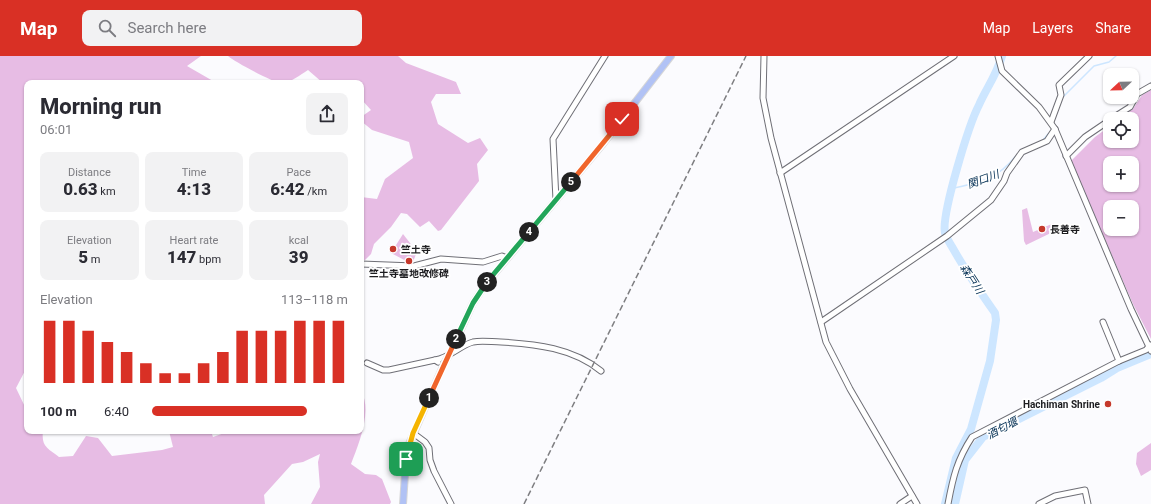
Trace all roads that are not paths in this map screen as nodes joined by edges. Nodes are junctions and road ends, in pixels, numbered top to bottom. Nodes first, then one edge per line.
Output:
1 (605, 56) edge
2 (671, 56) edge
3 (764, 56) edge
4 (954, 56) edge
5 (998, 56) edge
6 (1089, 56) edge
7 (1151, 86) edge
8 (1122, 112) edge
9 (1051, 122) junction
10 (1103, 125) edge
11 (1055, 129) junction
12 (1066, 156) junction
13 (780, 173) junction
14 (556, 200) junction
15 (507, 258) junction
16 (364, 264) edge
17 (820, 322) junction
18 (1103, 322) dead end
19 (456, 339) junction
20 (464, 346) junction
21 (1150, 347) edge
22 (435, 360) junction
23 (1119, 361) junction
24 (367, 363) dead end
25 (444, 364) junction
26 (602, 371) dead end
27 (413, 433) junction
28 (912, 496) junction
29 (403, 504) edge
30 (451, 504) edge
31 (900, 504) edge
32 (917, 504) edge
33 (948, 504) edge
34 (1038, 504) edge
35 (1088, 504) edge

1 - 14 street
2 - 14 main road
3 - 13 street
4 - 13 street
5 - 9 street
6 - 9 street
7 - 8 street
9 - 11 street
10 - 12 street
11 - 12 street
11 - 17 street
12 - 21 street
13 - 17 street
14 - 15 main road
15 - 16 street
15 - 19 main road
17 - 28 street
18 - 23 street
19 - 20 street
19 - 25 main road, bridge
20 - 22 street
20 - 26 street
21 - 23 street
22 - 24 street
22 - 25 street
23 - 33 street
25 - 27 main road
27 - 29 main road
27 - 30 street
28 - 31 street
28 - 32 street
34 - 35 street

